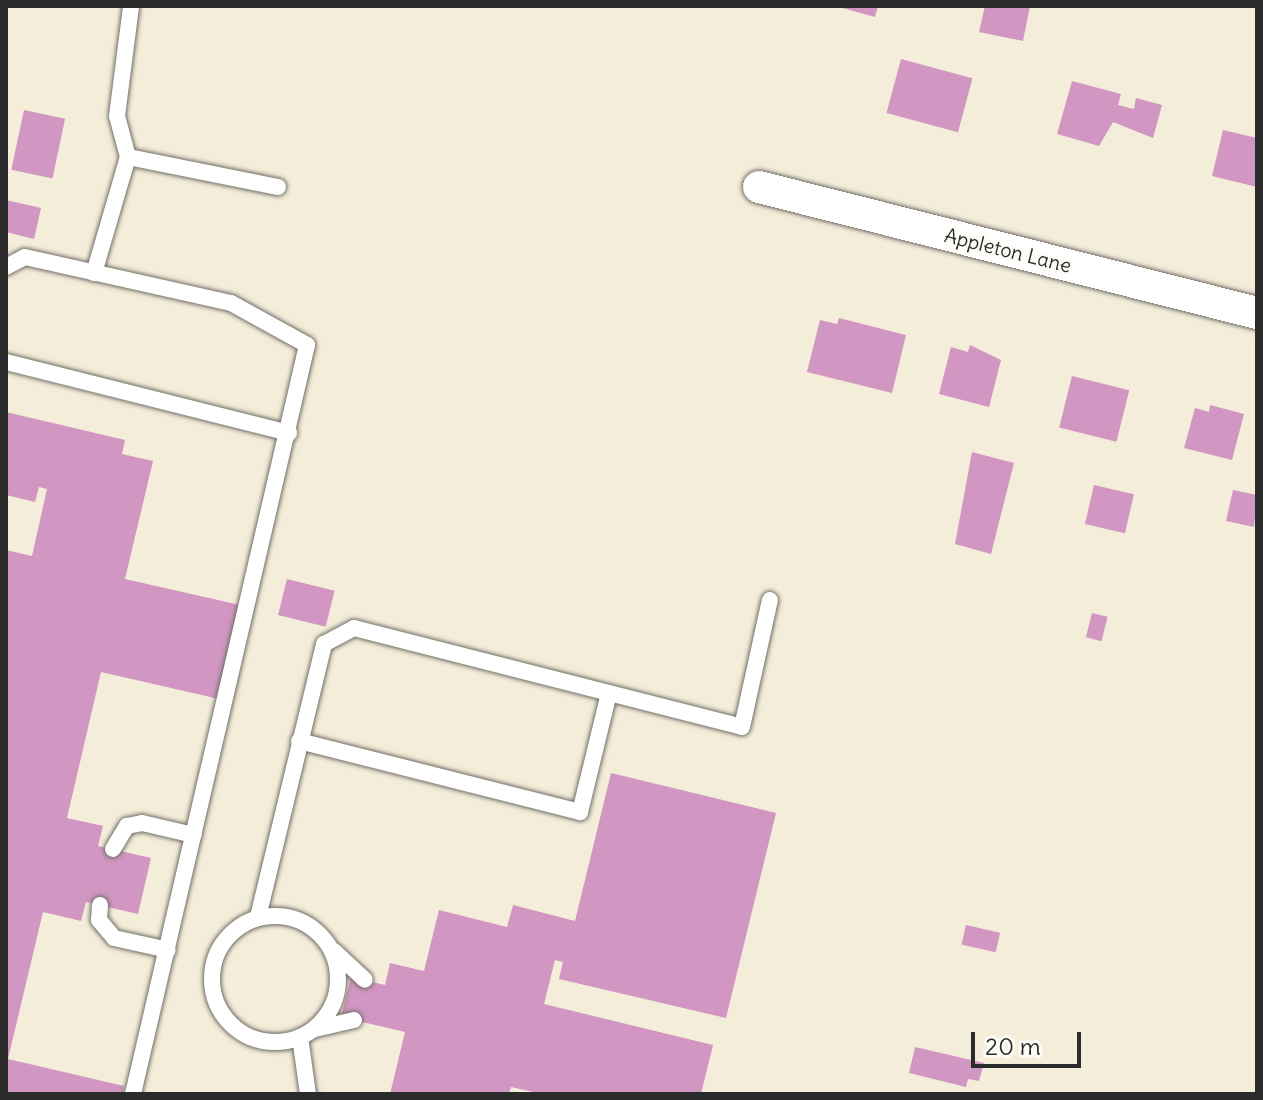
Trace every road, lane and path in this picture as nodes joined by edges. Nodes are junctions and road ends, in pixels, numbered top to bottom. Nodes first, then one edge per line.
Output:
1 (131, 6) edge
2 (128, 157) junction
3 (278, 187) dead end
4 (759, 187) dead end
5 (6, 267) edge
6 (94, 273) junction
7 (1257, 313) edge
8 (6, 362) edge
9 (289, 433) junction
10 (770, 600) dead end
11 (609, 693) junction
12 (299, 741) junction
13 (194, 835) junction
14 (113, 849) dead end
15 (100, 905) dead end
16 (258, 917) junction
17 (168, 950) junction
18 (332, 950) junction
19 (365, 980) dead end
20 (354, 1020) dead end
21 (315, 1029) junction
22 (300, 1037) junction
23 (133, 1094) edge
24 (308, 1094) edge

1 - 2 lane
2 - 3 lane
2 - 6 lane
4 - 7 street, Appleton Lane
5 - 6 lane
6 - 9 lane
8 - 9 lane
9 - 13 lane
10 - 11 lane
11 - 12 lane
11 - 12 lane
12 - 16 lane
13 - 14 lane
13 - 17 lane
15 - 17 lane
16 - 18 lane
16 - 22 lane
17 - 23 lane
18 - 19 lane
18 - 21 lane
20 - 21 lane
21 - 22 lane
22 - 24 lane

